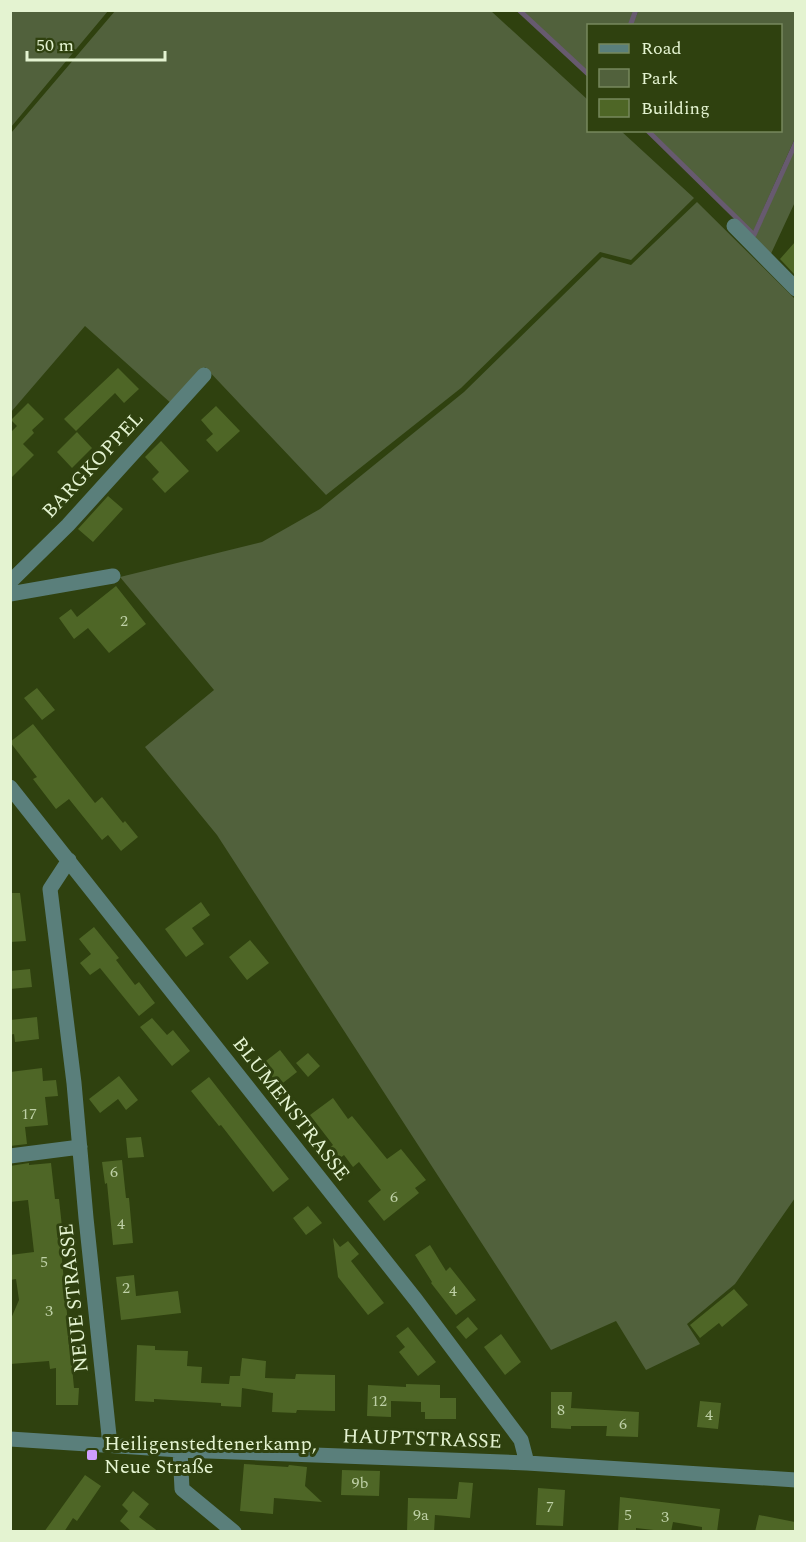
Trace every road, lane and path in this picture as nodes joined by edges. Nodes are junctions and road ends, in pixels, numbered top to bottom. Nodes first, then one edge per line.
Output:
1 (734, 226) dead end
2 (795, 289) edge
3 (204, 375) dead end
4 (113, 576) dead end
5 (10, 582) edge
6 (10, 594) edge
7 (10, 787) edge
8 (69, 860) junction
9 (80, 1147) junction
10 (10, 1156) edge
11 (10, 1439) edge
12 (110, 1444) junction
13 (180, 1450) junction
14 (527, 1463) junction
15 (795, 1480) edge
16 (234, 1532) edge

1 - 2 street
3 - 5 street, BARGKOPPEL
4 - 6 street
7 - 8 street, BLUMENSTRASSE
8 - 9 street, NEUE STRASSE
8 - 14 street, BLUMENSTRASSE
9 - 10 street
9 - 12 street, NEUE STRASSE
11 - 12 street, HAUPTSTRASSE
12 - 13 street, HAUPTSTRASSE
13 - 14 street, HAUPTSTRASSE
13 - 16 street
14 - 15 street, HAUPTSTRASSE

